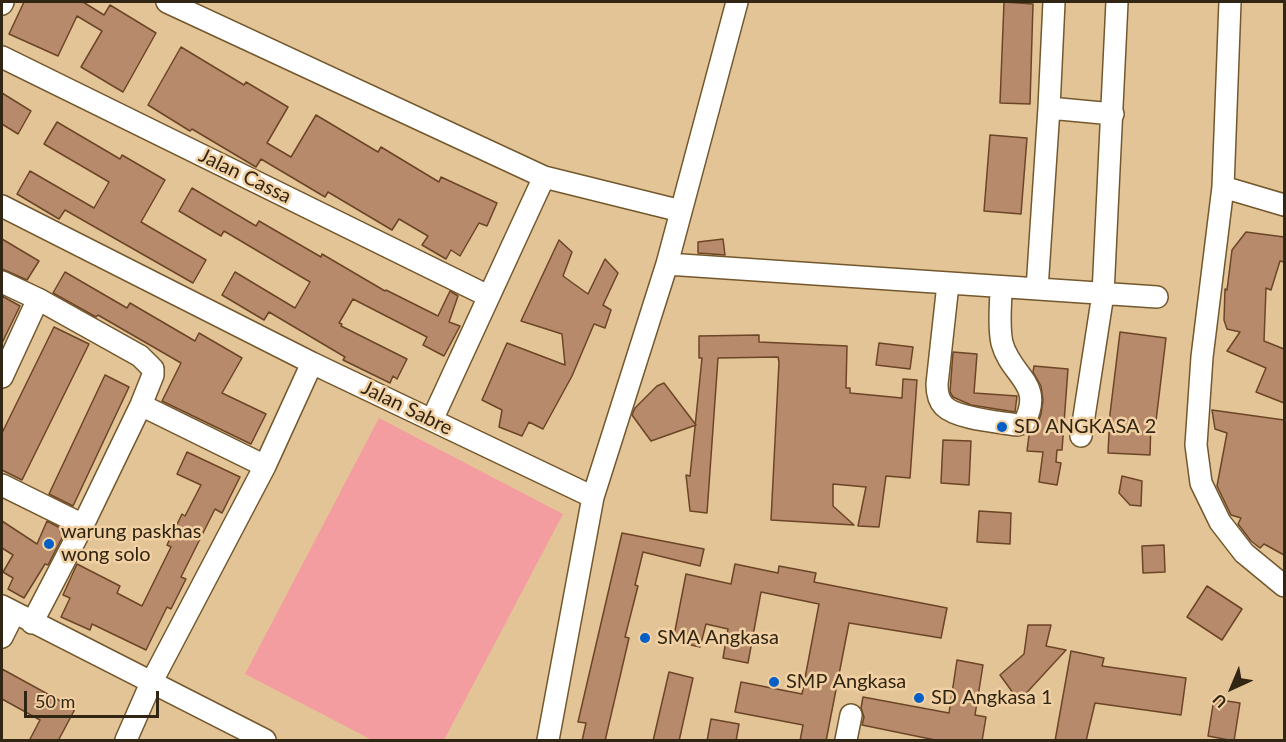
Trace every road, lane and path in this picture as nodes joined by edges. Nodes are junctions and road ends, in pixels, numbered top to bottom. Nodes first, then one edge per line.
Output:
1 (167, 2) edge
2 (737, 2) edge
3 (1054, 2) edge
4 (1117, 2) edge
5 (1230, 2) edge
6 (2, 57) edge
7 (1049, 108) junction
8 (1113, 114) junction
9 (544, 177) junction
10 (1223, 187) junction
11 (2, 206) edge
12 (1284, 206) edge
13 (681, 211) junction
14 (667, 264) junction
15 (2, 282) edge
16 (948, 284) junction
17 (1001, 287) junction
18 (1037, 289) junction
19 (1103, 294) junction
20 (488, 296) junction
21 (1157, 297) dead end
22 (38, 299) junction
23 (312, 363) junction
24 (2, 377) edge
25 (141, 405) junction
26 (432, 420) junction
27 (1081, 436) dead end
28 (265, 466) junction
29 (2, 485) edge
30 (593, 497) junction
31 (83, 525) junction
32 (1284, 586) edge
33 (16, 614) edge
34 (2, 637) edge
35 (151, 683) junction
36 (851, 715) dead end
37 (126, 741) edge
38 (265, 741) edge
39 (548, 741) edge
40 (846, 741) edge

1 - 9 street
2 - 13 street
3 - 7 street
4 - 8 street
5 - 10 street
6 - 20 street, Jalan Cassa
7 - 8 street
7 - 18 street
8 - 19 street
9 - 13 street
9 - 20 street
10 - 12 street
10 - 32 street
11 - 23 street, Jalan Sabre
13 - 14 street
14 - 16 street
14 - 30 street
15 - 22 street
16 - 17 street
16 - 17 street
17 - 18 street
18 - 19 street
19 - 21 street
19 - 27 street
20 - 26 street
22 - 24 street
22 - 25 street
23 - 26 street, Jalan Sabre
23 - 28 street
25 - 28 street
25 - 31 street
26 - 30 street, Jalan Sabre
28 - 35 street
29 - 31 street
30 - 39 street
31 - 33 street
33 - 34 street
33 - 35 street
35 - 37 street
35 - 38 street
36 - 40 street

